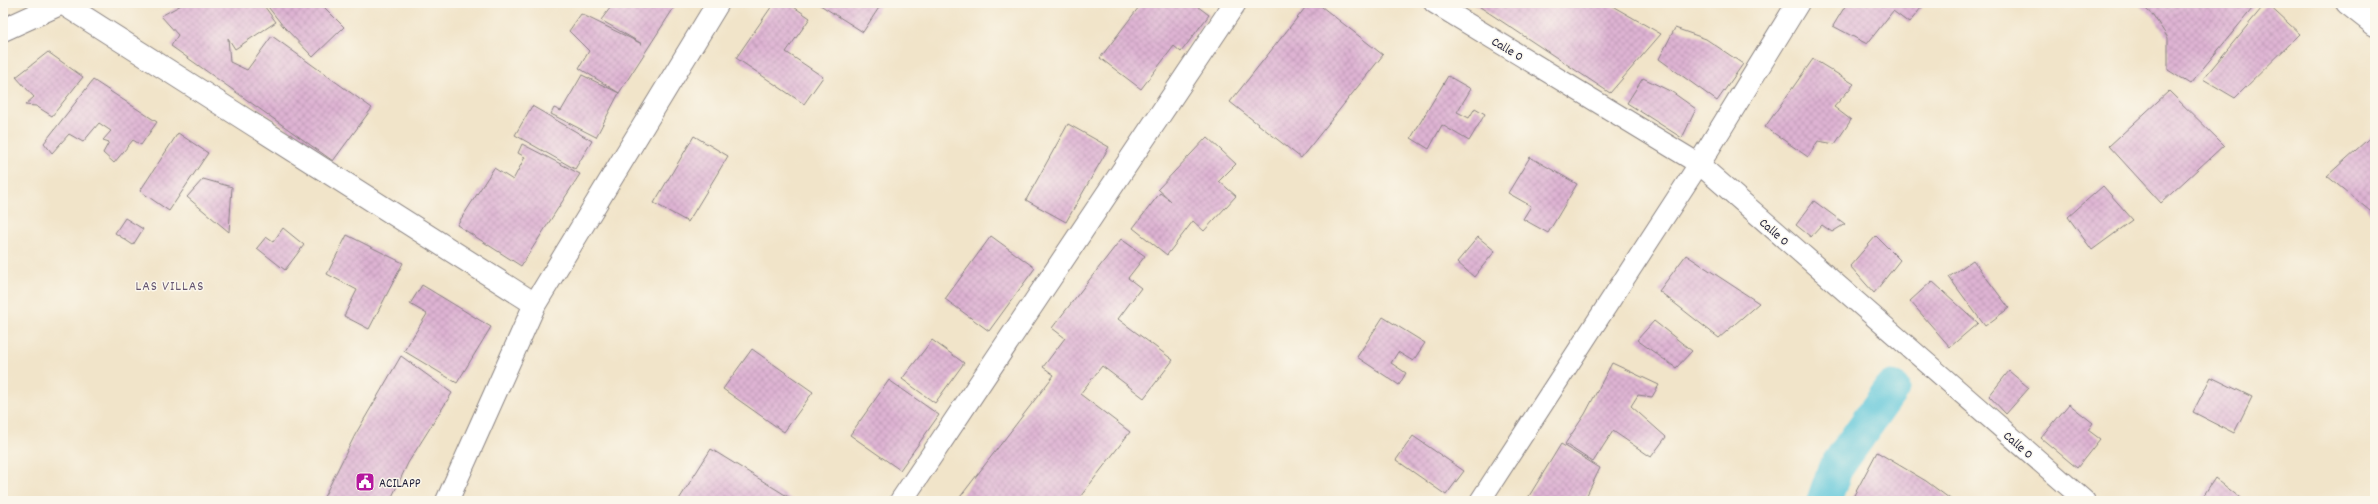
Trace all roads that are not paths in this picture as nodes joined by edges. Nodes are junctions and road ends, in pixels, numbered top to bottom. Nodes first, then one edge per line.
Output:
1 (62, 3) edge
2 (718, 3) edge
3 (1235, 3) edge
4 (1434, 3) edge
5 (1798, 3) edge
6 (2348, 3) edge
7 (2375, 25) edge
8 (3, 30) edge
9 (1699, 164) junction
10 (535, 304) junction
11 (448, 501) edge
12 (901, 501) edge
13 (1480, 501) edge
14 (2084, 501) edge

1 - 8 street
1 - 10 street
2 - 10 street
3 - 12 street
4 - 9 street, Calle 0
5 - 9 street
6 - 7 street
9 - 13 street
9 - 14 street, Calle 0
10 - 11 street

